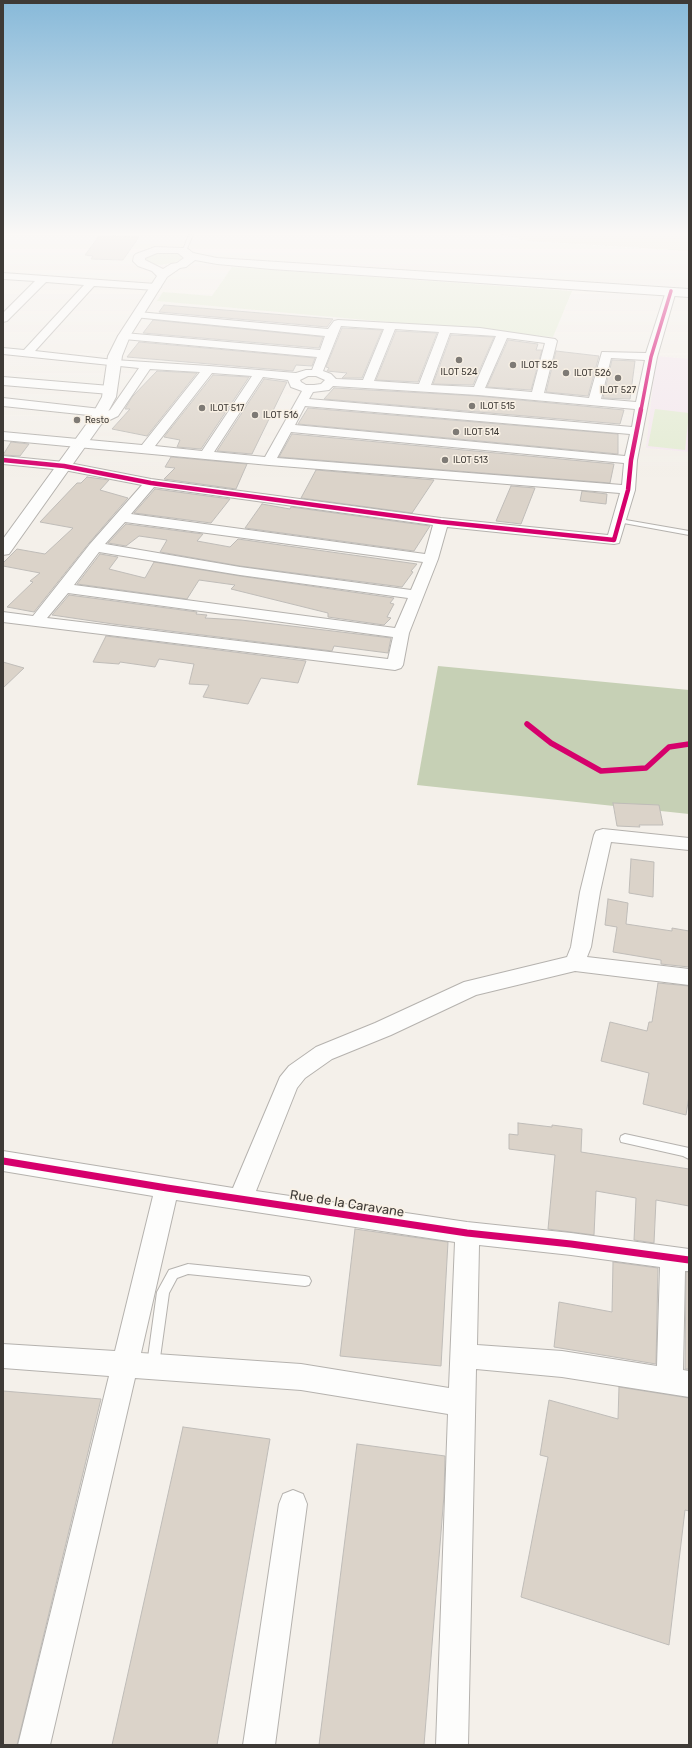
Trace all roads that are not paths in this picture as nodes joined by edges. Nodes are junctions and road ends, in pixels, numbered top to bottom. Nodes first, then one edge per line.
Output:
1 (63, 314) edge
2 (664, 314) edge
3 (138, 315) joint
4 (391, 325) junction
5 (446, 329) junction
6 (333, 333) junction
7 (503, 334) junction
8 (124, 336) junction
9 (3, 352) edge
10 (26, 354) junction
11 (324, 354) junction
12 (651, 357) junction
13 (114, 363) junction
14 (148, 365) junction
15 (209, 369) junction
16 (260, 373) junction
17 (317, 373) junction
18 (296, 377) junction
19 (3, 380) edge
20 (330, 382) junction
21 (367, 385) junction
22 (424, 387) junction
23 (309, 389) junction
24 (110, 390) junction
25 (478, 391) junction
26 (537, 396) junction
27 (594, 401) junction
28 (3, 402) edge
29 (302, 402) junction
30 (642, 406) junction
31 (98, 418) junction
32 (287, 428) junction
33 (637, 431) junction
34 (3, 436) edge
35 (81, 444) junction
36 (146, 449) junction
37 (206, 455) junction
38 (3, 460) edge
39 (631, 460) junction
40 (269, 461) junction
41 (64, 466) junction
42 (151, 483) junction
43 (628, 490) junction
44 (122, 516) junction
45 (620, 521) junction
46 (440, 522) junction
47 (689, 533) edge
48 (95, 547) junction
49 (3, 550) edge
50 (431, 559) junction
51 (64, 588) junction
52 (417, 595) junction
53 (3, 618) edge
54 (36, 622) junction
55 (401, 633) junction
56 (689, 844) edge
57 (575, 963) junction
58 (689, 977) edge
59 (625, 1139) dead end
60 (689, 1154) edge
61 (3, 1161) edge
62 (167, 1188) junction
63 (241, 1198) junction
64 (467, 1233) junction
65 (681, 1259) edge
66 (305, 1280) dead end
67 (3, 1356) edge
68 (464, 1356) junction
69 (125, 1364) junction
70 (153, 1366) junction
71 (680, 1383) edge
72 (462, 1403) junction
73 (293, 1504) dead end
74 (34, 1745) edge
75 (259, 1745) edge
76 (452, 1745) edge

1 - 10 street
2 - 12 street
3 - 6 street
3 - 8 street
4 - 5 street
4 - 6 street
4 - 21 street
5 - 7 street
5 - 22 street
6 - 11 street
7 - 25 street
7 - 26 street
8 - 11 street
8 - 13 street
9 - 10 street
10 - 13 street
11 - 17 street
12 - 27 street
12 - 30 street
13 - 14 street
13 - 24 street
14 - 15 street
14 - 31 street
15 - 16 street
15 - 36 street
16 - 18 street
16 - 37 street
17 - 18 street
17 - 20 street
18 - 23 street
19 - 24 street
20 - 21 street
20 - 23 street
21 - 22 street
22 - 25 street
23 - 29 street
24 - 31 street
25 - 26 street
26 - 27 street
27 - 30 street
28 - 31 street
29 - 32 street
29 - 33 street
30 - 33 street
31 - 35 street
32 - 39 street
32 - 40 street
33 - 39 street
34 - 35 street
35 - 36 street
35 - 41 street
36 - 37 street
37 - 40 street
38 - 41 street
39 - 43 street
40 - 43 street
41 - 42 street
41 - 49 street
42 - 44 street
42 - 46 street
43 - 45 street
44 - 48 street
44 - 50 street
45 - 46 street
45 - 47 lane
46 - 50 street
48 - 51 street
48 - 52 street
50 - 52 street
51 - 54 street
51 - 55 street
52 - 55 street
53 - 54 street
54 - 55 street
56 - 57 street
57 - 58 street
57 - 63 street
59 - 60 lane
61 - 62 street, Rue de la Caravane
62 - 63 street, Rue de la Caravane
62 - 69 street
63 - 64 street, Rue de la Caravane
64 - 65 street, Rue de la Caravane
64 - 68 street
65 - 71 street
66 - 70 lane
67 - 69 street
68 - 71 street
68 - 72 street
69 - 70 street
69 - 74 street
70 - 72 street
72 - 76 street
73 - 75 street

